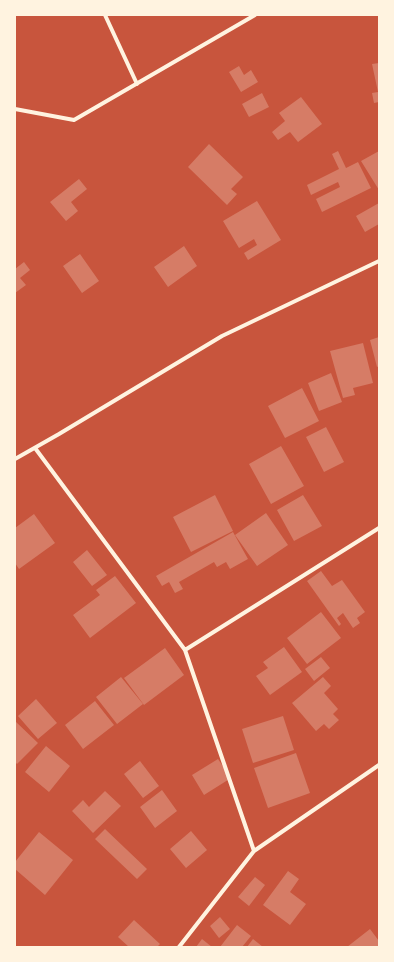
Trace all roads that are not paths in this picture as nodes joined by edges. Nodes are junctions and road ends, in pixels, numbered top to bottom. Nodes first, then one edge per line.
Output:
1 (105, 15) edge
2 (255, 15) edge
3 (136, 84) junction
4 (15, 109) edge
5 (379, 261) edge
6 (35, 448) junction
7 (15, 459) edge
8 (379, 528) edge
9 (185, 650) junction
10 (379, 765) edge
11 (254, 851) junction
12 (178, 947) edge

1 - 3 street
2 - 3 street
3 - 4 street
5 - 6 street
6 - 7 street
6 - 9 street
8 - 9 street
9 - 11 street
10 - 11 street
11 - 12 street

